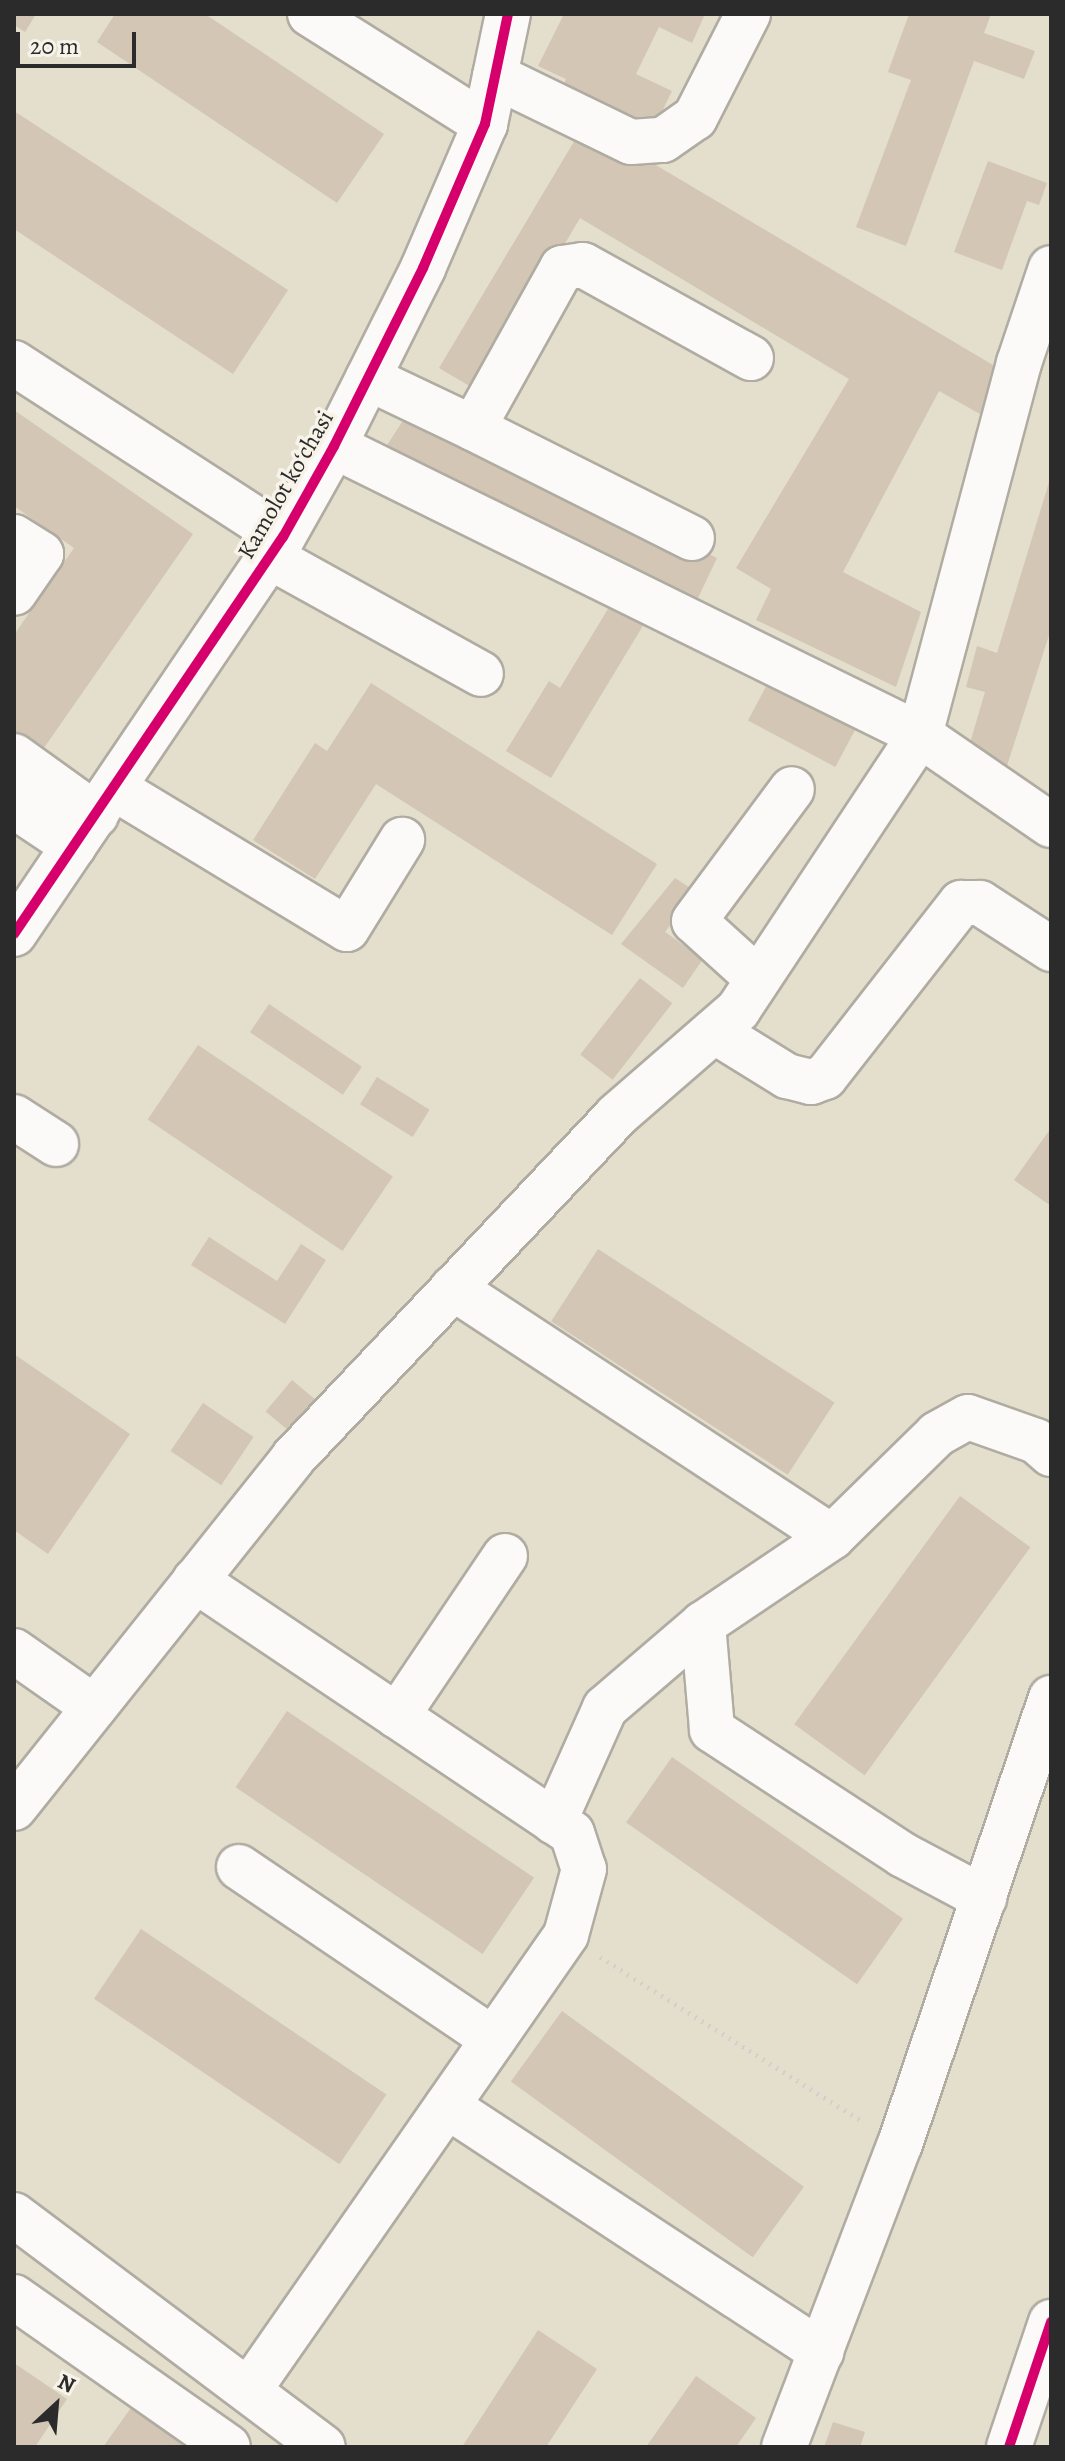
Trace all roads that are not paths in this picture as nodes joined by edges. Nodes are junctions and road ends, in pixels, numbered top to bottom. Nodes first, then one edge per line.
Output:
1 (310, 14) edge
2 (508, 14) edge
3 (748, 14) edge
4 (495, 76) junction
5 (485, 124) junction
6 (1051, 268) edge
7 (751, 358) dead end
8 (14, 363) edge
9 (1035, 368) edge
10 (368, 378) junction
11 (473, 428) junction
12 (334, 446) junction
13 (14, 537) edge
14 (692, 538) dead end
15 (276, 547) junction
16 (14, 593) edge
17 (481, 674) dead end
18 (920, 735) junction
19 (14, 756) edge
20 (792, 789) dead end
21 (14, 806) edge
22 (95, 816) junction
23 (1051, 825) edge
24 (402, 840) dead end
25 (14, 934) edge
26 (1051, 949) edge
27 (758, 979) junction
28 (714, 1031) junction
29 (14, 1117) edge
30 (56, 1144) dead end
31 (453, 1288) junction
32 (1051, 1454) edge
33 (832, 1537) junction
34 (505, 1556) dead end
35 (195, 1580) junction
36 (703, 1624) junction
37 (14, 1651) edge
38 (1051, 1698) edge
39 (94, 1707) junction
40 (397, 1716) junction
41 (14, 1808) edge
42 (554, 1822) junction
43 (239, 1867) dead end
44 (984, 1898) junction
45 (493, 2039) junction
46 (447, 2106) junction
47 (14, 2215) edge
48 (14, 2297) edge
49 (1051, 2322) edge
50 (821, 2352) junction
51 (249, 2390) junction
52 (319, 2446) edge
53 (228, 2447) edge
54 (784, 2447) edge
55 (1009, 2447) edge

1 - 5 street
2 - 4 street, Kamolot koʻchasi
3 - 4 street
4 - 5 street, Kamolot koʻchasi
5 - 10 street, Kamolot koʻchasi
6 - 9 street
7 - 11 street
8 - 15 street
9 - 18 street
10 - 11 street
10 - 12 street, Kamolot koʻchasi
11 - 14 street
12 - 15 street, Kamolot koʻchasi
12 - 18 street
13 - 16 street
15 - 17 street
15 - 22 street, Kamolot koʻchasi
18 - 23 street
18 - 27 street
19 - 22 street
20 - 27 street
21 - 22 street
22 - 24 street
22 - 25 street, Kamolot koʻchasi
26 - 28 street
27 - 28 street
28 - 31 street
29 - 30 street
31 - 33 street
31 - 35 street
32 - 33 street
33 - 36 street
34 - 40 street
35 - 39 street
35 - 40 street
36 - 42 street
36 - 44 street
37 - 39 street
38 - 44 street
39 - 41 street
40 - 42 street
42 - 45 street
43 - 45 street
44 - 50 street
45 - 46 street
46 - 50 street
46 - 51 street
47 - 51 street
48 - 53 street
49 - 55 street
50 - 54 street
51 - 52 street

